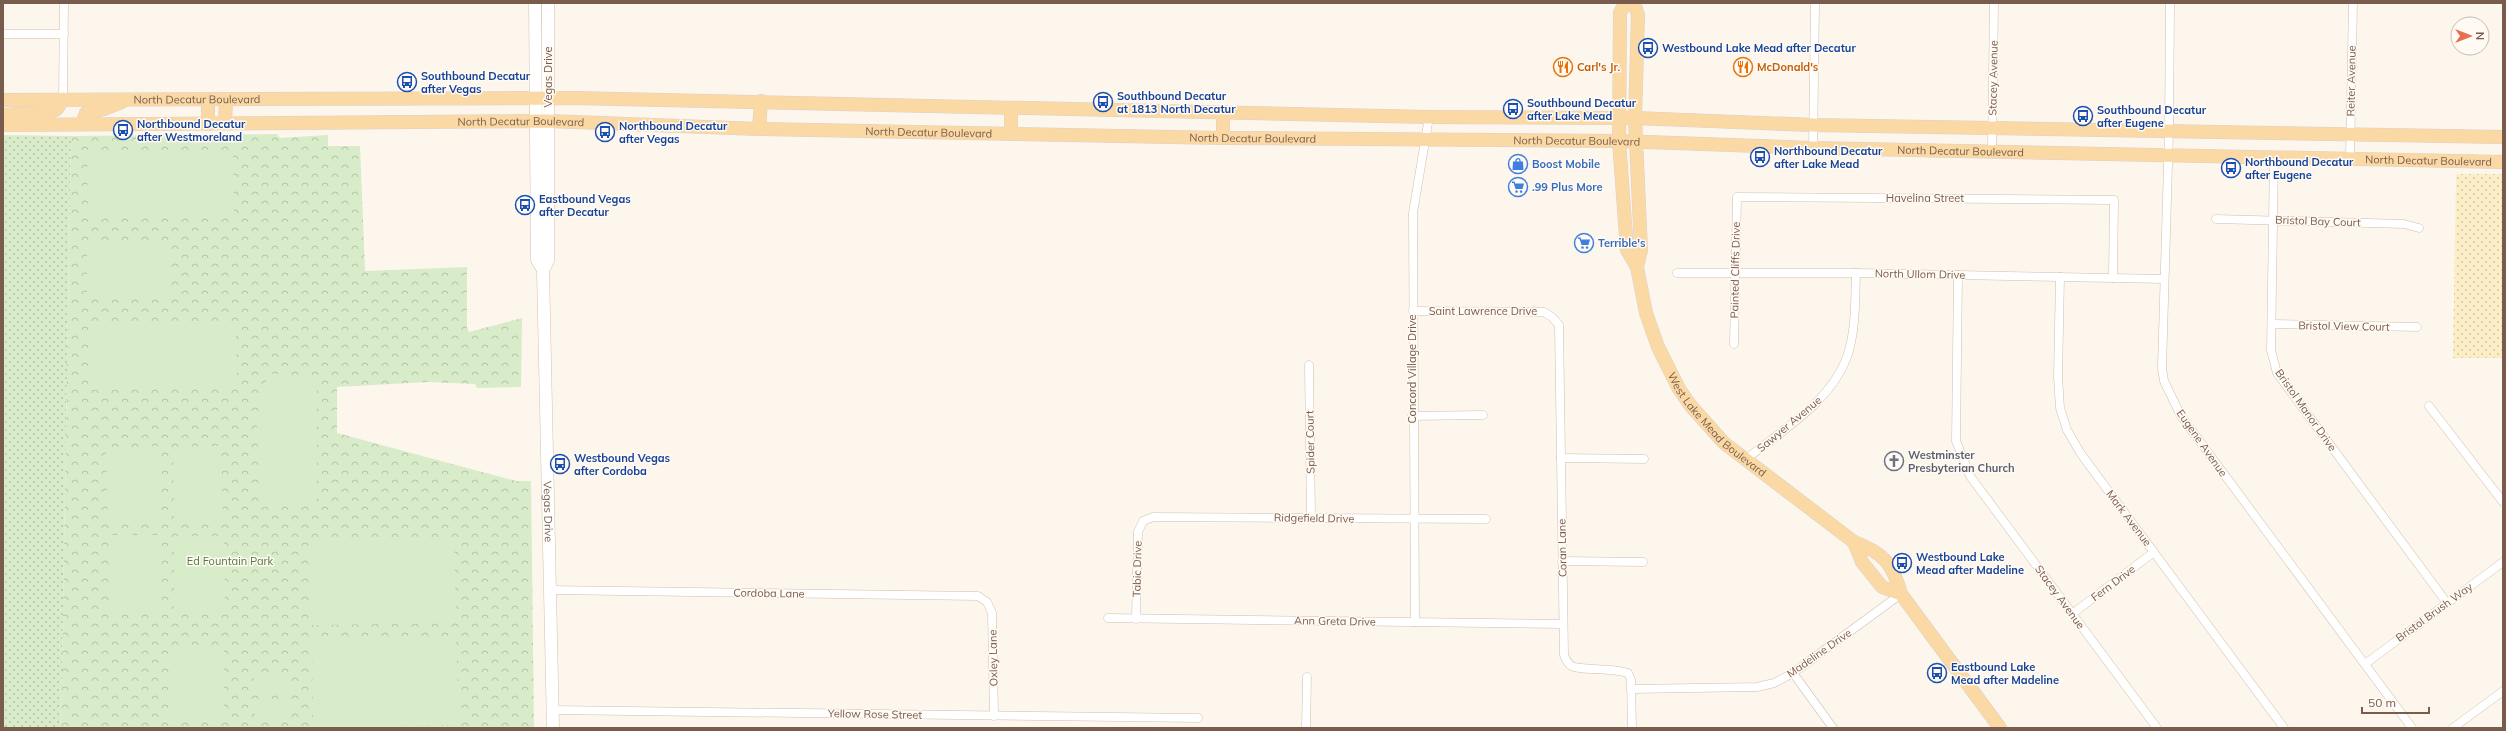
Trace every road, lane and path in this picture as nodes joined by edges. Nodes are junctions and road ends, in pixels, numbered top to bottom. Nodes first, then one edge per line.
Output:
1 (64, 3) edge
2 (535, 3) edge
3 (548, 3) edge
4 (1625, 3) edge
5 (1634, 3) edge
6 (1815, 3) edge
7 (1994, 3) edge
8 (2170, 3) edge
9 (2353, 3) edge
10 (3, 34) edge
11 (64, 34) junction
12 (541, 98) junction
13 (63, 99) junction
14 (129, 99) junction
15 (208, 99) junction
16 (226, 99) junction
17 (3, 100) edge
18 (761, 101) junction
19 (1011, 108) junction
20 (1223, 112) junction
21 (3, 115) edge
22 (1429, 117) junction
23 (1618, 118) junction
24 (1635, 118) junction
25 (541, 121) junction
26 (82, 124) junction
27 (208, 124) junction
28 (225, 124) junction
29 (3, 125) edge
30 (1813, 125) junction
31 (1992, 128) junction
32 (760, 129) junction
33 (2169, 131) junction
34 (1011, 133) junction
35 (2350, 134) junction
36 (2503, 137) edge
37 (1222, 138) junction
38 (1425, 140) junction
39 (1619, 141) junction
40 (1635, 141) junction
41 (1813, 148) junction
42 (1992, 152) junction
43 (2168, 156) junction
44 (2274, 158) junction
45 (2350, 159) junction
46 (2503, 162) edge
47 (1737, 197) joint
48 (2216, 219) dead end
49 (2274, 220) junction
50 (2419, 228) dead end
51 (1637, 267) junction
52 (1677, 273) dead end
53 (1856, 273) junction
54 (1734, 274) junction
55 (1958, 275) junction
56 (2060, 277) junction
57 (2113, 278) junction
58 (2164, 279) junction
59 (1412, 311) junction
60 (1552, 317) joint
61 (2272, 324) junction
62 (2417, 327) dead end
63 (1734, 344) dead end
64 (1309, 365) dead end
65 (2429, 406) dead end
66 (1412, 416) junction
67 (1483, 416) dead end
68 (1561, 458) junction
69 (1644, 459) dead end
70 (1745, 460) junction
71 (2503, 502) edge
72 (1311, 518) junction
73 (1486, 519) dead end
74 (1414, 520) junction
75 (1143, 521) joint
76 (1854, 542) junction
77 (2154, 552) junction
78 (1562, 561) junction
79 (1643, 562) dead end
80 (2503, 562) edge
81 (550, 590) junction
82 (1901, 594) junction
83 (987, 602) joint
84 (2447, 603) junction
85 (2072, 614) junction
86 (1108, 618) dead end
87 (1136, 619) junction
88 (1415, 622) junction
89 (1562, 624) junction
90 (2365, 664) junction
91 (1793, 673) junction
92 (1307, 677) dead end
93 (1631, 689) junction
94 (2503, 691) edge
95 (552, 710) junction
96 (994, 716) junction
97 (1198, 718) dead end
98 (552, 728) edge
99 (1306, 728) edge
100 (1632, 728) edge
101 (1834, 728) edge
102 (2000, 728) edge
103 (2156, 728) edge
104 (2284, 728) edge
105 (2412, 728) edge
106 (2453, 728) edge

1 - 11 street
2 - 12 main road, Vegas Drive
3 - 12 main road, Vegas Drive
4 - 23 main road, West Lake Mead Boulevard
5 - 24 main road, West Lake Mead Boulevard
6 - 30 street
7 - 31 street, Stacey Avenue
8 - 33 street, Eugene Avenue
9 - 35 street, Reiter Avenue
10 - 11 street
11 - 13 street
12 - 16 main road, North Decatur Boulevard
12 - 18 main road, North Decatur Boulevard
12 - 25 main road, Vegas Drive
13 - 14 main road, North Decatur Boulevard
13 - 17 main road, North Decatur Boulevard
13 - 21 main road
14 - 15 main road, North Decatur Boulevard
14 - 26 main road
15 - 16 main road, North Decatur Boulevard
15 - 27 main road
16 - 28 main road
18 - 19 main road, North Decatur Boulevard
18 - 32 main road
19 - 20 main road, North Decatur Boulevard
19 - 34 main road
20 - 22 main road, North Decatur Boulevard
20 - 37 main road
22 - 23 main road, North Decatur Boulevard
22 - 38 street, Concord Village Drive
23 - 24 main road, North Decatur Boulevard
23 - 39 main road, West Lake Mead Boulevard
24 - 30 main road, North Decatur Boulevard
24 - 40 main road, West Lake Mead Boulevard
25 - 28 main road, North Decatur Boulevard
25 - 32 main road, North Decatur Boulevard
25 - 81 main road, Vegas Drive
26 - 27 main road, North Decatur Boulevard
26 - 29 main road, North Decatur Boulevard
27 - 28 main road, North Decatur Boulevard
30 - 31 main road, North Decatur Boulevard
30 - 41 street
31 - 33 main road, North Decatur Boulevard
31 - 42 street, Stacey Avenue
32 - 34 main road, North Decatur Boulevard
33 - 35 main road, North Decatur Boulevard
33 - 43 street, Eugene Avenue
34 - 37 main road, North Decatur Boulevard
35 - 36 main road, North Decatur Boulevard
35 - 45 street, Reiter Avenue
37 - 38 main road, North Decatur Boulevard
38 - 39 main road, North Decatur Boulevard
38 - 59 street, Concord Village Drive
39 - 40 main road, North Decatur Boulevard
39 - 51 main road, West Lake Mead Boulevard
40 - 41 main road, North Decatur Boulevard
40 - 51 main road, West Lake Mead Boulevard
41 - 42 main road, North Decatur Boulevard
42 - 43 main road, North Decatur Boulevard
43 - 44 main road, North Decatur Boulevard
43 - 58 street, Eugene Avenue
44 - 45 main road, North Decatur Boulevard
44 - 49 street, Bristol Manor Drive
45 - 46 main road, North Decatur Boulevard
47 - 54 street, Painted Cliffs Drive
47 - 57 street, Havelina Street
48 - 49 street, Bristol Bay Court
49 - 50 street, Bristol Bay Court
49 - 61 street, Bristol Manor Drive
51 - 70 main road, West Lake Mead Boulevard
52 - 54 street, North Ullom Drive
53 - 54 street, North Ullom Drive
53 - 55 street, North Ullom Drive
53 - 70 street, Sawyer Avenue
54 - 63 street, Painted Cliffs Drive
55 - 56 street, North Ullom Drive
55 - 85 street, Stacey Avenue
56 - 57 street, North Ullom Drive
56 - 77 street, Mark Avenue
57 - 58 street, North Ullom Drive
58 - 90 street, Eugene Avenue
59 - 60 street, Saint Lawrence Drive
59 - 66 street, Concord Village Drive
60 - 68 street, Coran Lane
61 - 62 street, Bristol View Court
61 - 84 street, Bristol Manor Drive
64 - 72 street, Spider Court
65 - 71 street
66 - 67 street
66 - 74 street, Concord Village Drive
68 - 69 street
68 - 78 street, Coran Lane
70 - 76 main road, West Lake Mead Boulevard
72 - 74 street, Ridgefield Drive
72 - 75 street, Ridgefield Drive
73 - 74 street, Ridgefield Drive
74 - 88 street, Concord Village Drive
75 - 87 street, Tabic Drive
76 - 82 main road
76 - 82 main road, West Lake Mead Boulevard
77 - 85 street, Fern Drive
77 - 104 street, Mark Avenue
78 - 79 street
78 - 89 street, Coran Lane
80 - 84 street, Bristol Brush Way
81 - 83 street, Cordoba Lane
81 - 95 main road, Vegas Drive
82 - 91 street, Madeline Drive
82 - 102 main road, West Lake Mead Boulevard
83 - 96 street, Oxley Lane
84 - 90 street, Bristol Brush Way
85 - 103 street, Stacey Avenue
86 - 87 street, Ann Greta Drive
87 - 88 street, Ann Greta Drive
88 - 89 street, Ann Greta Drive
89 - 93 street, Coran Lane
90 - 105 street, Eugene Avenue
91 - 93 street, Madeline Drive
91 - 101 street
92 - 99 street
93 - 100 street, Coran Lane
94 - 106 street
95 - 96 street, Yellow Rose Street
95 - 98 main road, Vegas Drive
96 - 97 street, Yellow Rose Street

